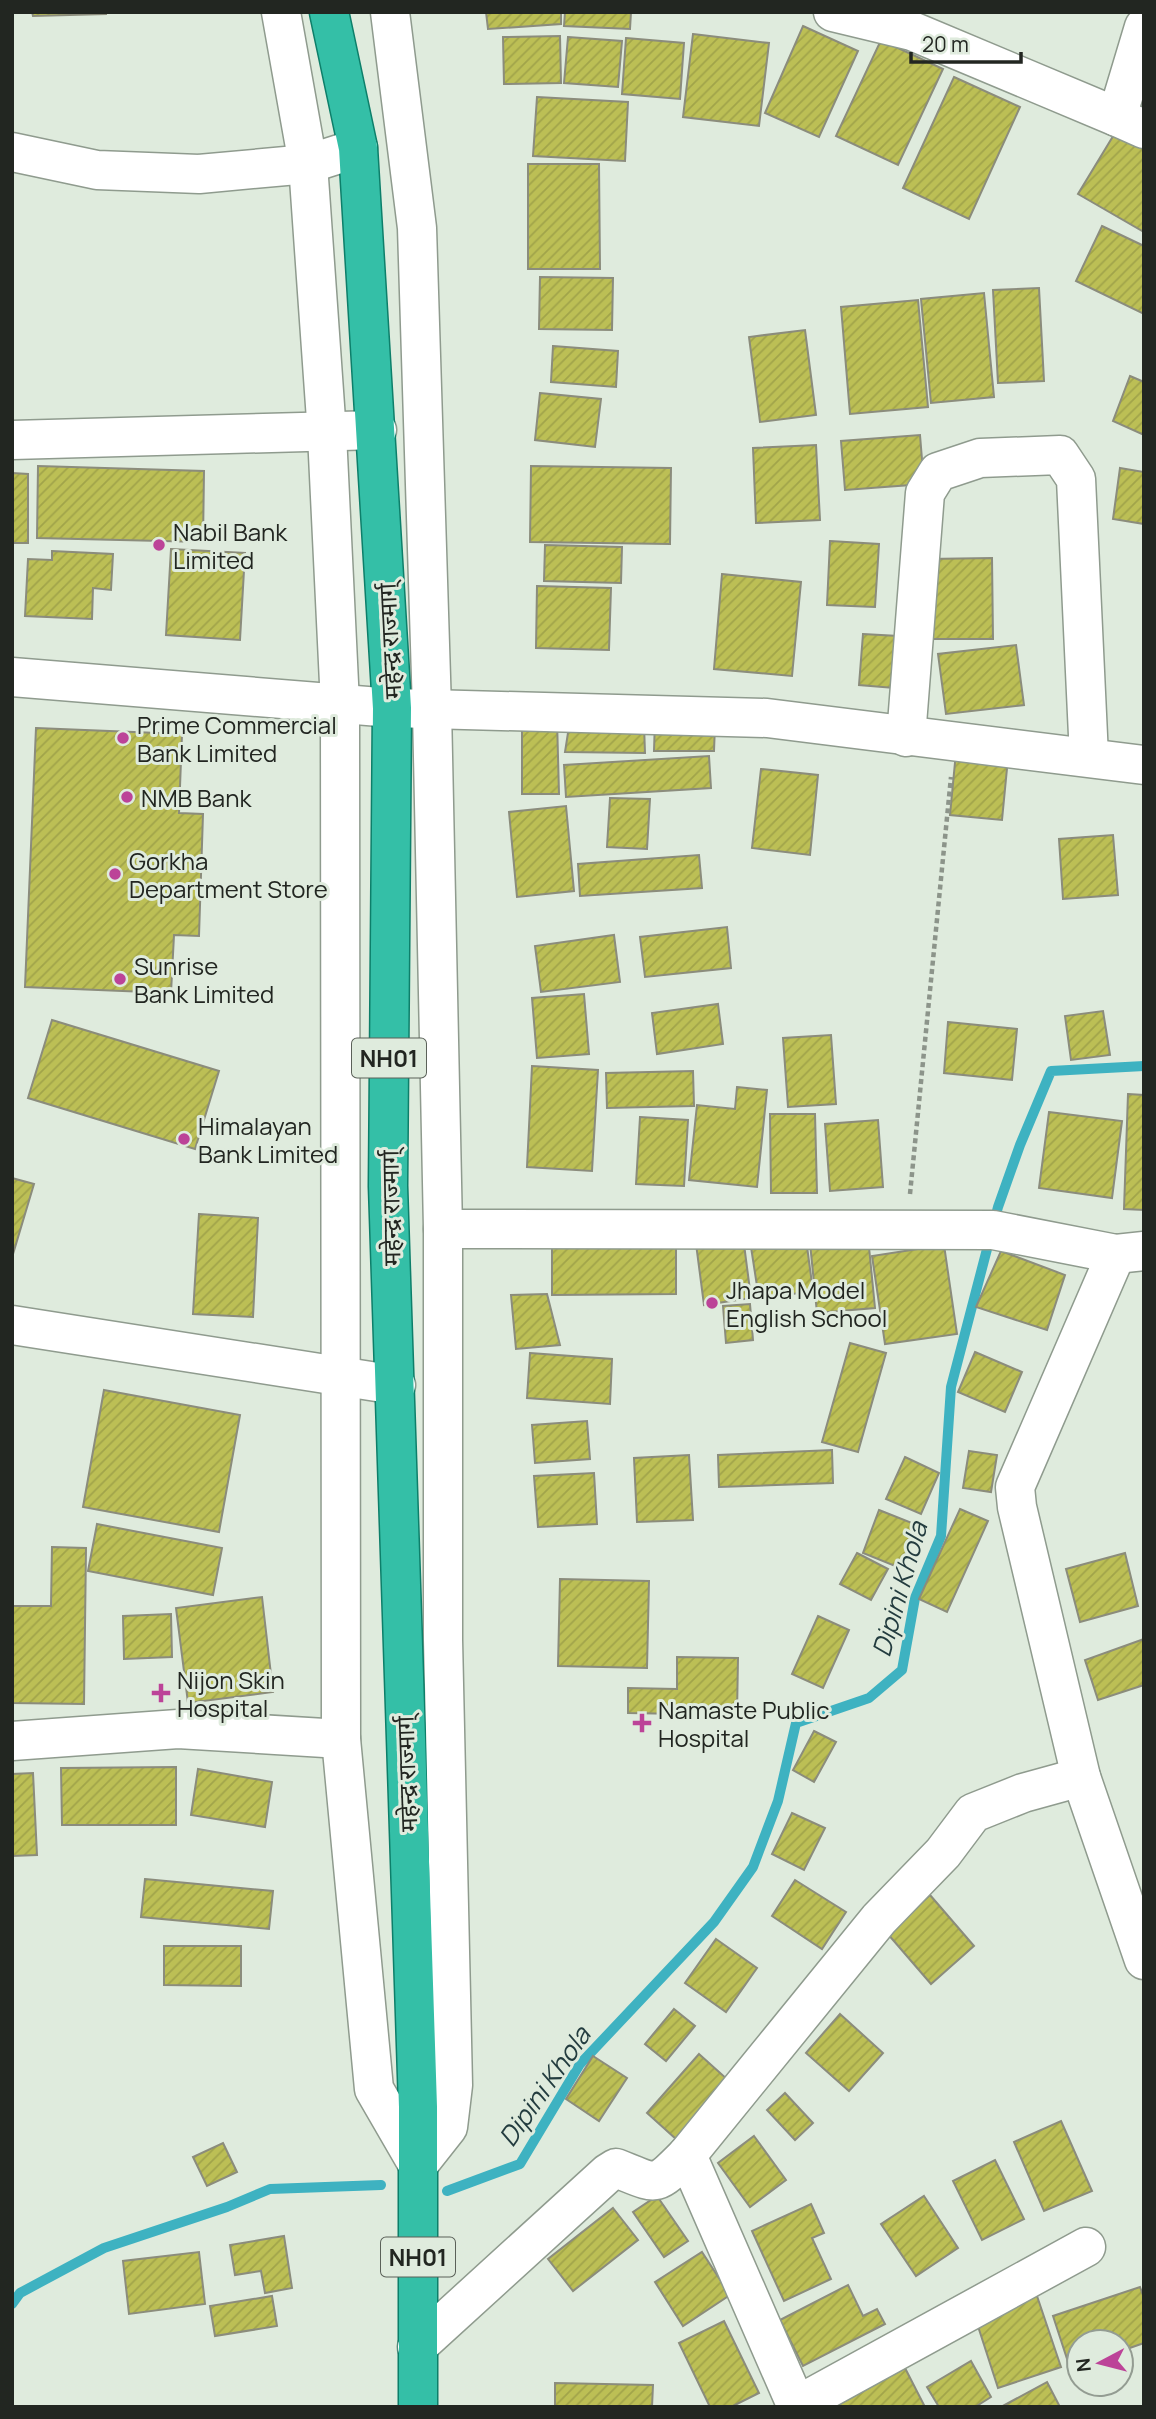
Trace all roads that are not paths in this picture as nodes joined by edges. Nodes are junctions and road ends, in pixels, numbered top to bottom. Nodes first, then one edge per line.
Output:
1 (281, 12) edge
2 (329, 12) edge
3 (390, 12) edge
4 (832, 12) edge
5 (1144, 27) edge
6 (1130, 123) edge
7 (358, 148) junction
8 (12, 152) edge
9 (308, 164) junction
10 (377, 430) junction
11 (327, 433) junction
12 (12, 440) edge
13 (12, 677) edge
14 (340, 704) junction
15 (392, 708) junction
16 (432, 709) junction
17 (906, 737) junction
18 (1089, 757) junction
19 (1144, 765) edge
20 (443, 1229) junction
21 (1130, 1252) edge
22 (12, 1325) edge
23 (339, 1376) junction
24 (396, 1385) junction
25 (341, 1738) junction
26 (12, 1741) edge
27 (1081, 1777) junction
28 (1144, 1960) edge
29 (687, 2155) junction
30 (418, 2165) junction
31 (1087, 2247) dead end
32 (417, 2347) junction
33 (418, 2407) edge
34 (797, 2407) edge

1 - 9 street
2 - 7 highway, महेन्द्र राज्मार्ग् / NH01
3 - 16 street
4 - 6 street
5 - 6 street
7 - 9 street
7 - 10 highway, महेन्द्र राज्मार्ग् / NH01
8 - 9 street
9 - 11 street
10 - 11 street
10 - 15 highway, महेन्द्र राज्मार्ग् / NH01
11 - 12 street
11 - 14 street
13 - 14 street
14 - 15 street
14 - 23 street
15 - 16 street
15 - 24 highway, महेन्द्र राज्मार्ग् / NH01
16 - 17 street
16 - 20 street
17 - 18 street
17 - 18 street
18 - 19 street
20 - 21 street
20 - 30 street
21 - 27 street
22 - 23 street
23 - 24 street
23 - 25 street
24 - 30 highway, महेन्द्र राज्मार्ग् / NH01
25 - 26 street
25 - 30 street
27 - 28 street
27 - 29 street
29 - 32 street
29 - 34 street
30 - 32 highway, महेन्द्र राज्मार्ग् / NH01
31 - 34 street
32 - 33 highway, महेन्द्र राज्मार्ग् / NH01

